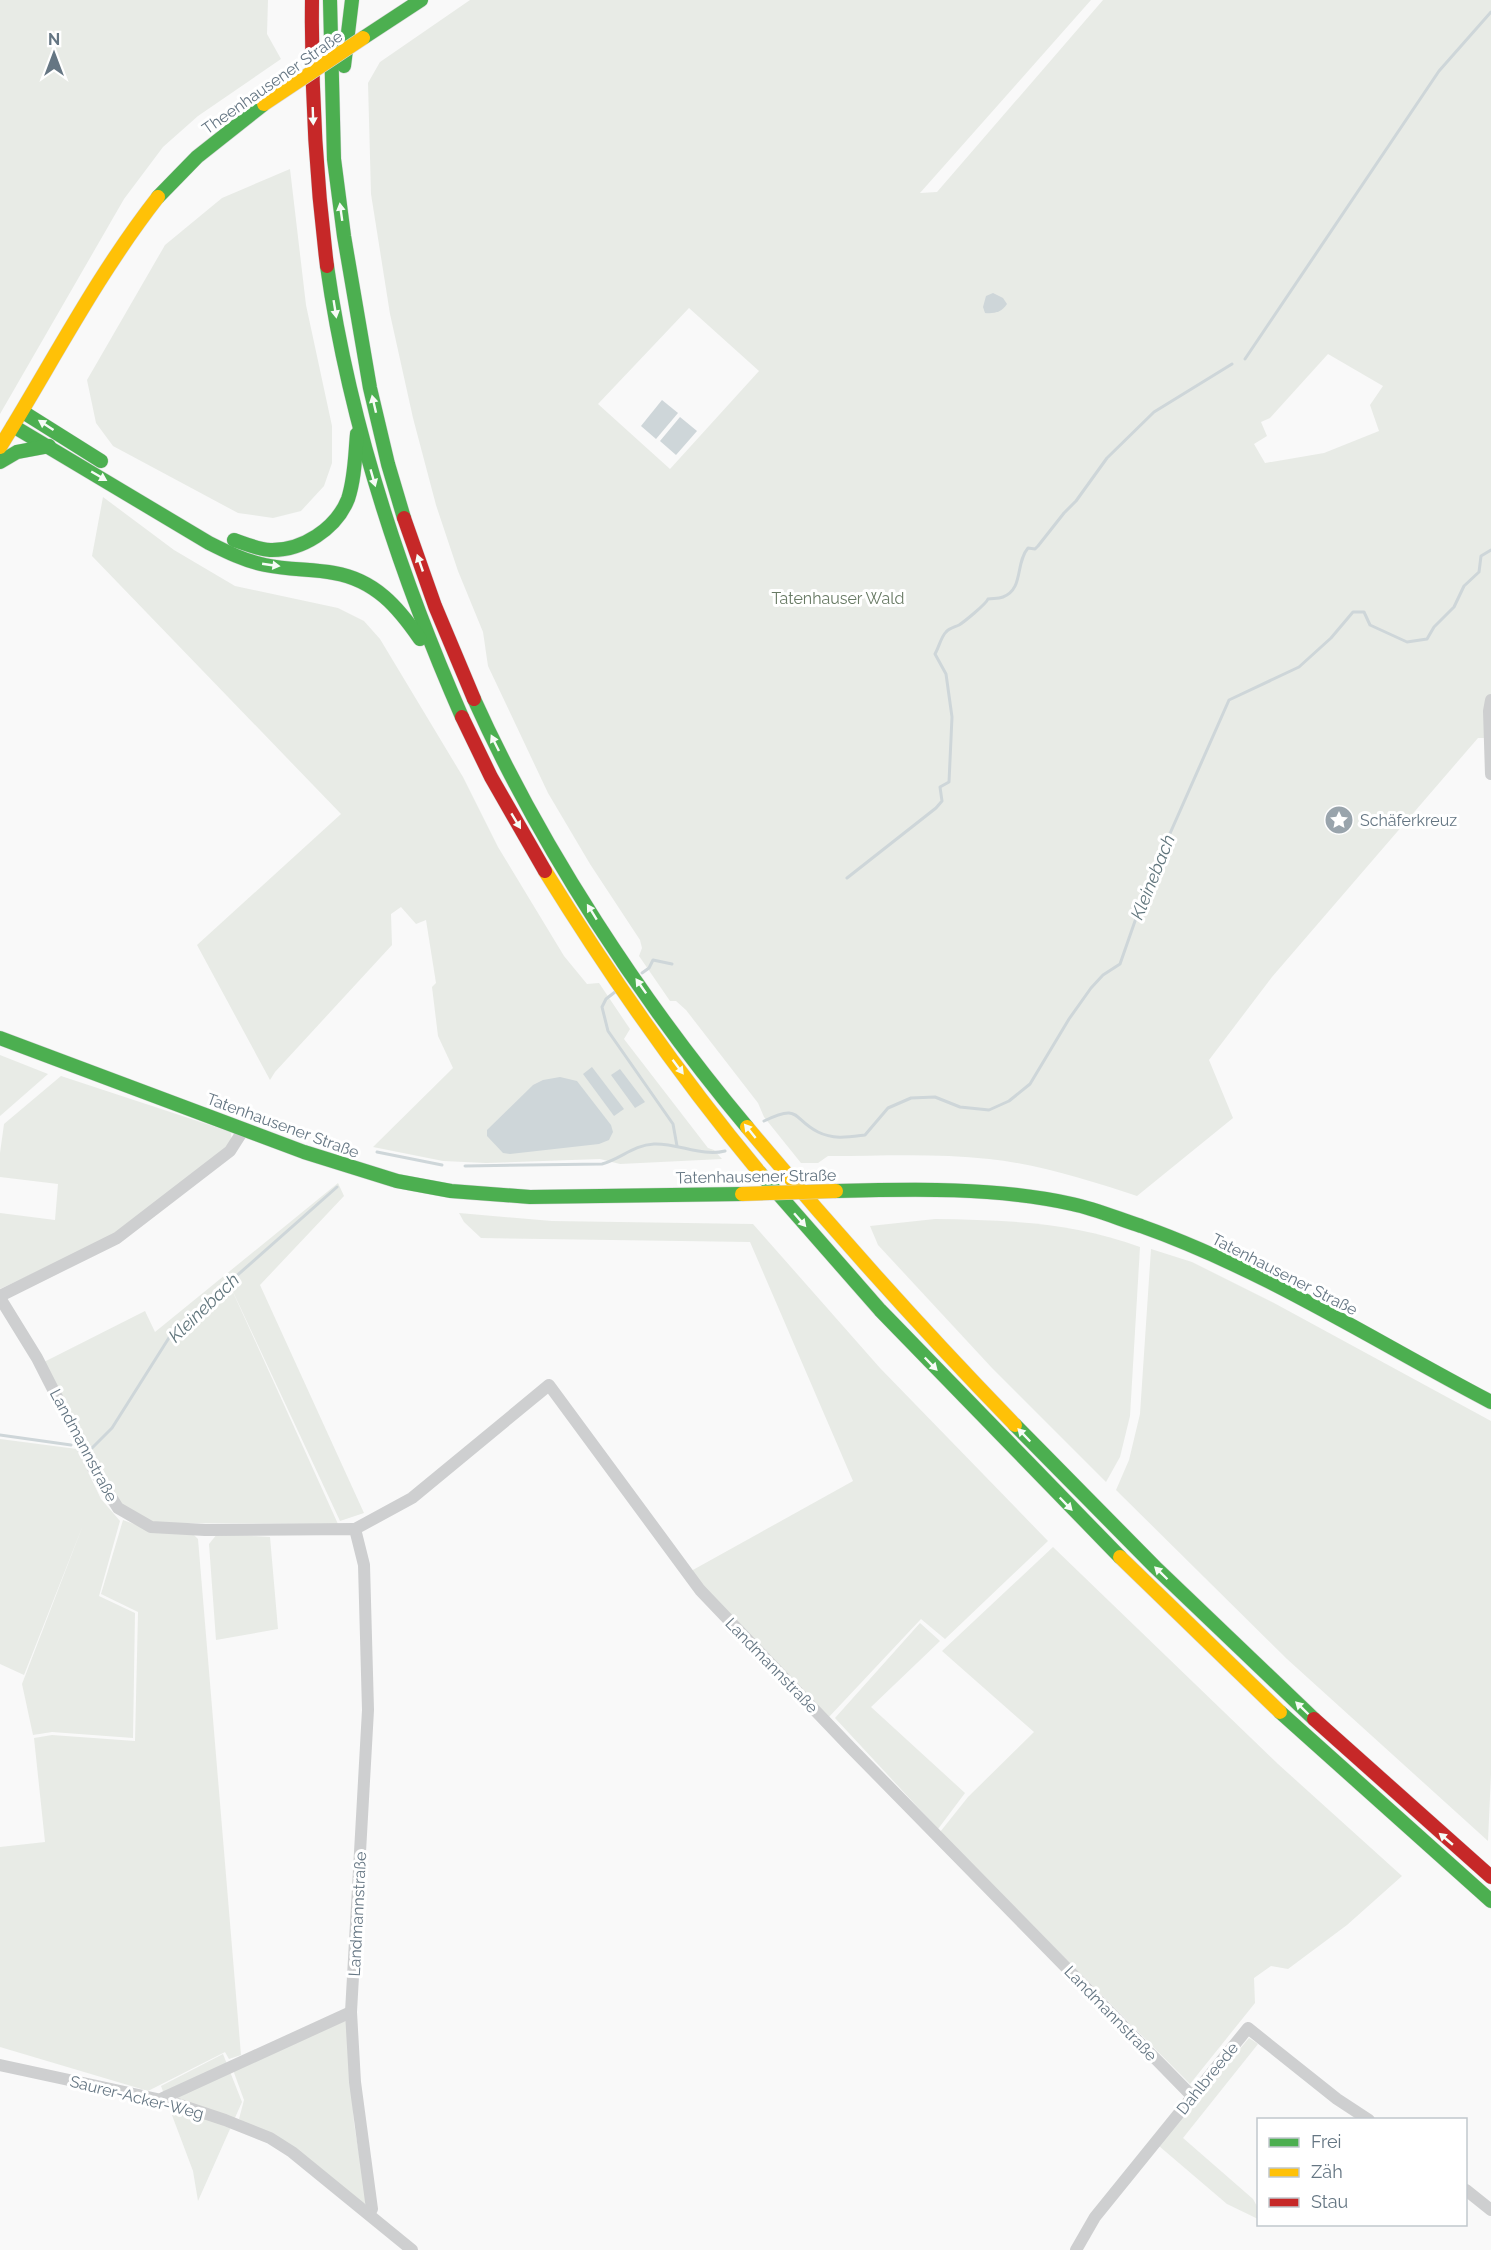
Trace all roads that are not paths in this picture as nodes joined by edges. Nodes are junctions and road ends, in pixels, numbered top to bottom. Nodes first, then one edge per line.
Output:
1 (312, 0) edge
2 (330, 0) edge
3 (352, 0) edge
4 (421, 0) edge
5 (334, 159) junction
6 (23, 412) junction
7 (358, 421) junction
8 (13, 426) junction
9 (0, 447) edge
10 (49, 447) junction
11 (0, 462) edge
12 (112, 468) dead end
13 (172, 505) dead end
14 (443, 675) junction
15 (1491, 700) edge
16 (1491, 774) edge
17 (0, 1038) edge
18 (244, 1129) junction
19 (0, 1297) edge
20 (1491, 1402) edge
21 (354, 1528) junction
22 (1491, 1877) edge
23 (1491, 1901) edge
24 (351, 2012) junction
25 (0, 2065) edge
26 (1192, 2096) junction
27 (163, 2100) junction
28 (1366, 2118) edge
29 (1467, 2191) edge
30 (1491, 2210) edge
31 (369, 2214) junction
32 (412, 2250) edge
33 (1076, 2250) edge

1 -> 7 main road
2 - 5 main road
3 - 5 main road
4 - 6 main road, Theenhausener Straße, bridge
22 -> 5 main road
6 - 8 main road, Theenhausener Straße
12 -> 6 main road
7 - 13 main road
7 -> 14 main road
8 - 9 main road, Theenhausener Straße
8 - 10 main road
10 - 11 main road
10 -> 14 main road
14 -> 23 main road
15 - 16 street
17 - 18 main road, Tatenhausener Straße
18 - 19 street, Landmannstraße
18 - 20 main road, Tatenhausener Straße, bridge
19 - 21 street, Landmannstraße
21 - 24 street, Landmannstraße
21 - 26 street, Landmannstraße
24 - 27 street
24 - 31 street, Landmannstraße
25 - 27 street, Saurer-Acker-Weg
26 - 28 street, Dahlbreede
26 - 33 street, Dahlbreede
27 - 31 street, Saurer-Acker-Weg
29 - 30 street
31 - 32 street, Saurer-Acker-Weg

